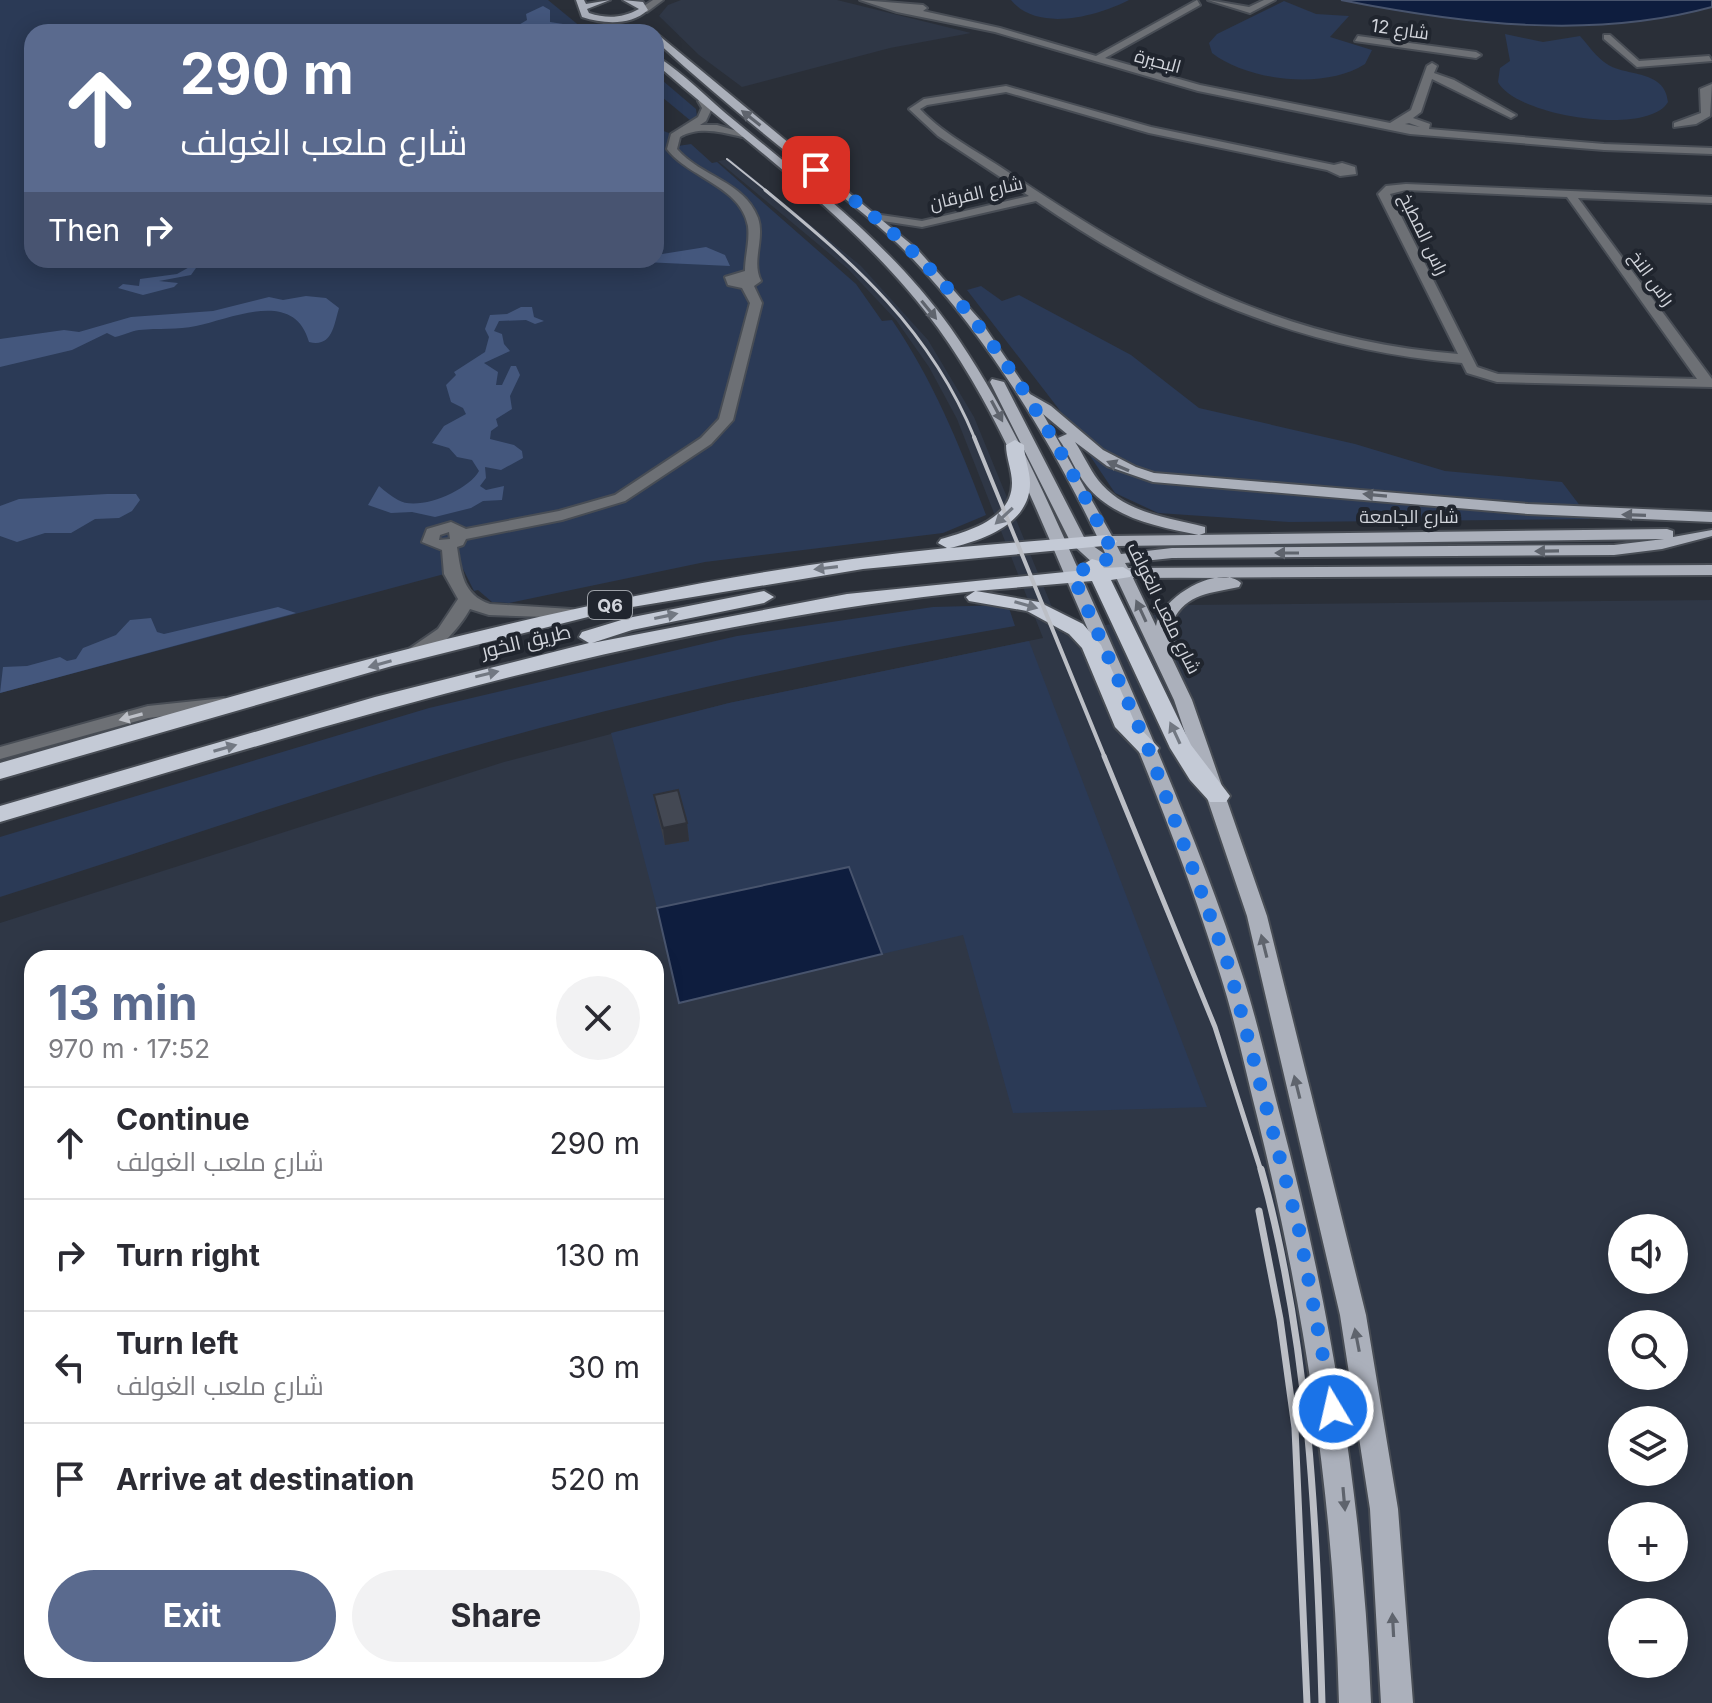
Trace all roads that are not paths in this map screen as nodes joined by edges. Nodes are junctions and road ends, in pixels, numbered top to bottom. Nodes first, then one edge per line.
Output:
1 (606, 0) edge
2 (627, 0) edge
3 (659, 0) edge
4 (864, 0) edge
5 (877, 0) edge
6 (1186, 0) edge
7 (1271, 0) edge
8 (582, 3) edge
9 (1197, 3) junction
10 (1213, 3) edge
11 (916, 5) edge
12 (643, 11) junction
13 (1229, 12) dead end
14 (605, 20) junction
15 (612, 24) edge
16 (642, 24) dead end
17 (1607, 37) dead end
18 (1358, 39) dead end
19 (664, 43) edge
20 (1681, 49) dead end
21 (1437, 51) junction
22 (1476, 55) dead end
23 (1097, 59) junction
24 (664, 66) edge
25 (1429, 75) junction
26 (1712, 87) edge
27 (703, 101) junction
28 (1511, 115) dead end
29 (1400, 123) junction
30 (1421, 123) junction
31 (1678, 125) dead end
32 (689, 128) junction
33 (742, 134) junction
34 (1712, 149) edge
35 (1332, 168) dead end
36 (1570, 194) junction
37 (1038, 197) junction
38 (1712, 200) edge
39 (874, 217) junction
40 (922, 224) junction
41 (877, 252) junction
42 (914, 253) junction
43 (1464, 359) junction
44 (1710, 383) edge
45 (1025, 396) junction
46 (1040, 420) junction
47 (1015, 445) junction
48 (1710, 528) edge
49 (1238, 537) junction
50 (903, 559) junction
51 (1090, 559) junction
52 (1712, 570) edge
53 (1427, 571) junction
54 (465, 601) junction
55 (571, 614) junction
56 (755, 615) junction
57 (412, 655) junction
58 (541, 662) junction
59 (1183, 700) junction
60 (236, 703) junction
61 (1148, 748) junction
62 (0, 753) edge
63 (0, 771) edge
64 (1218, 796) junction
65 (0, 814) edge
66 (1355, 1703) edge
67 (1397, 1703) edge

1 - 8 main road
2 - 12 main road
3 - 12 street
4 - 11 street, البحيرة
5 - 11 street, البحيرة
6 - 9 street
7 - 10 street
8 - 14 main road
9 - 10 street
9 - 23 street
10 - 13 street
11 - 23 street, البحيرة
12 - 14 main road
12 - 16 main road
14 - 15 main road
17 - 20 street
18 - 21 street, شارع 12
39 -> 19 main road, شارع ملعب الغولف
21 - 22 street, شارع 12
21 - 25 street, شارع 12
23 - 29 street, البحيرة
24 - 27 main road, شارع ملعب الغولف
25 - 28 street
25 - 30 street, شارع 12
26 - 31 street
27 - 32 street
27 - 33 main road, شارع ملعب الغولف
29 - 30 street, البحيرة
29 - 30 street
30 - 34 street
32 - 33 street
32 - 54 street
33 - 41 main road, شارع ملعب الغولف
35 - 37 street
36 - 38 street, راس المطبخ
36 - 43 street, راس المطبخ
36 - 44 street, راس النخ
37 - 40 street, شارع الفرقان
37 - 43 street
39 - 40 street, شارع الفرقان
39 - 42 main road, شارع ملعب الغولف
40 - 42 street, شارع الفرقان
41 -> 47 main road, شارع ملعب الغولف
41 - 51 main road
42 - 45 main road, شارع ملعب الغولف
43 - 44 street
45 - 46 main road, شارع ملعب الغولف
48 -> 45 main road
46 - 49 main road
46 - 51 main road, شارع ملعب الغولف
47 -> 50 highway
47 - 51 main road, شارع ملعب الغولف
48 - 49 main road, شارع الجامعة
48 -> 51 main road
49 - 51 main road, شارع الجامعة
50 - 51 highway, طريق الخور / Q6
50 -> 55 highway, طريق الخور / Q6
51 - 53 main road
51 - 56 highway, طريق الخور / Q6
58 -> 51 highway
59 -> 51 main road, شارع ملعب الغولف
51 - 61 main road, شارع ملعب الغولف
64 -> 51 highway
52 - 53 main road
53 - 59 main road
54 - 55 street
54 - 57 street
55 - 57 highway, طريق الخور / Q6
56 - 58 highway, طريق الخور / Q6
56 -> 61 highway
57 -> 60 highway, طريق الخور / Q6
65 -> 58 highway, طريق الخور / Q6
59 - 64 main road, شارع ملعب الغولف
60 -> 62 street
60 - 63 highway, طريق الخور / Q6
61 -> 66 main road, شارع ملعب الغولف
67 -> 64 main road, شارع ملعب الغولف

